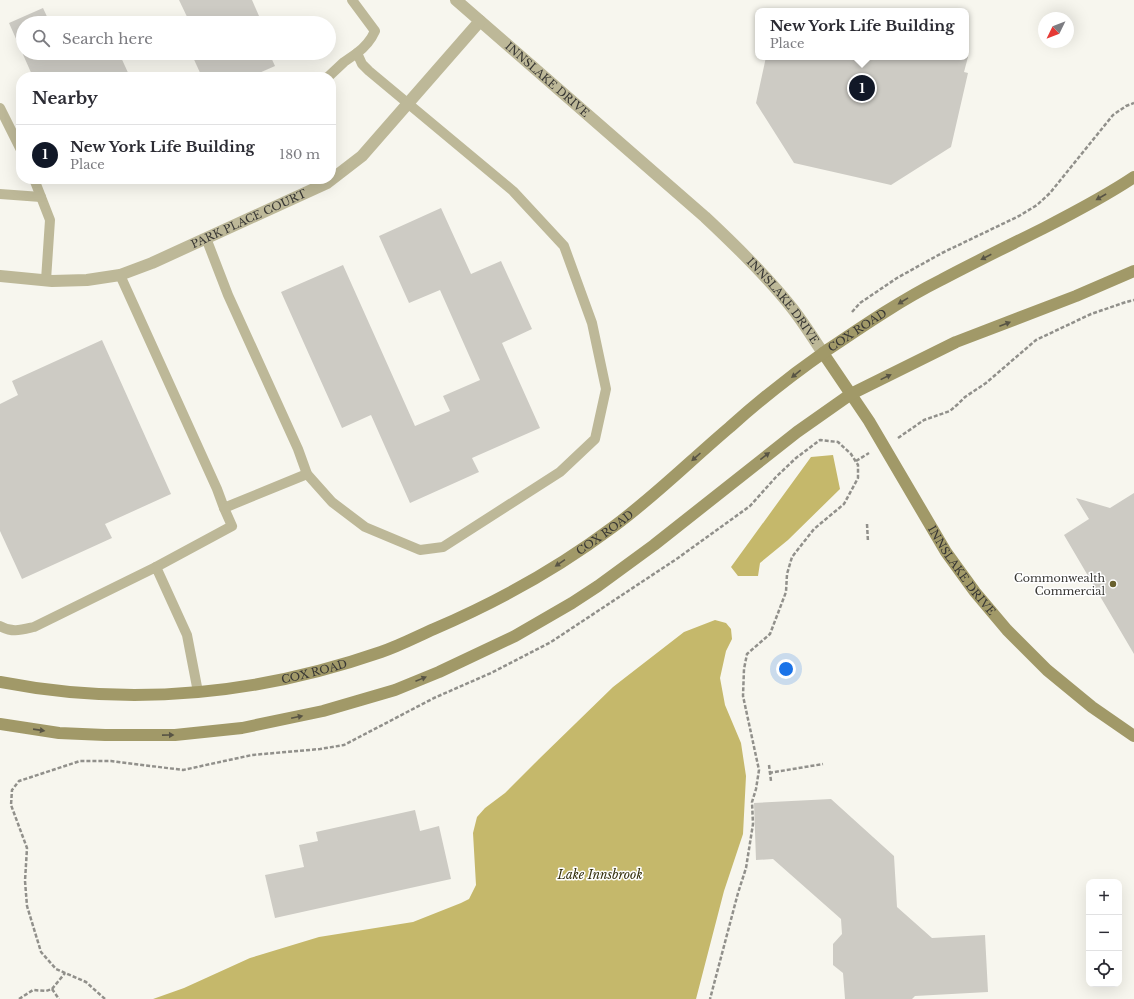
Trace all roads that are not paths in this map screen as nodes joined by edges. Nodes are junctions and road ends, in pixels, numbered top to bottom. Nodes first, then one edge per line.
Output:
1 (352, 0) edge
2 (456, 0) edge
3 (480, 21) junction
4 (357, 53) junction
5 (333, 72) edge
6 (408, 103) junction
7 (0, 108) edge
8 (16, 140) edge
9 (336, 176) edge
10 (1134, 177) edge
11 (36, 184) edge
12 (325, 184) edge
13 (0, 194) edge
14 (41, 198) junction
15 (206, 238) junction
16 (1134, 271) edge
17 (120, 275) junction
18 (0, 276) edge
19 (46, 280) junction
20 (823, 353) junction
21 (852, 394) junction
22 (306, 474) junction
23 (224, 508) junction
24 (156, 567) junction
25 (0, 626) edge
26 (0, 682) edge
27 (198, 692) junction
28 (0, 724) edge
29 (1134, 736) edge

1 - 4 lane
2 - 3 street, INNSLAKE DRIVE
3 - 6 street, PARK PLACE COURT
3 - 20 street, INNSLAKE DRIVE
4 - 5 lane
4 - 6 lane
6 - 9 street, PARK PLACE COURT
6 - 22 lane
7 - 8 lane
10 -> 20 main road, COX ROAD
11 - 14 lane
12 - 15 street, PARK PLACE COURT
13 - 14 lane
14 - 19 lane
15 - 17 street, PARK PLACE COURT
15 - 22 lane
21 -> 16 main road
17 - 19 street, PARK PLACE COURT
17 - 23 lane
18 - 19 street, PARK PLACE COURT
20 - 21 main road, INNSLAKE DRIVE
20 -> 27 main road, COX ROAD
28 -> 21 main road
21 - 29 main road, INNSLAKE DRIVE
22 - 23 lane
23 - 24 lane
24 - 25 lane
24 - 27 lane
26 - 27 main road, COX ROAD

